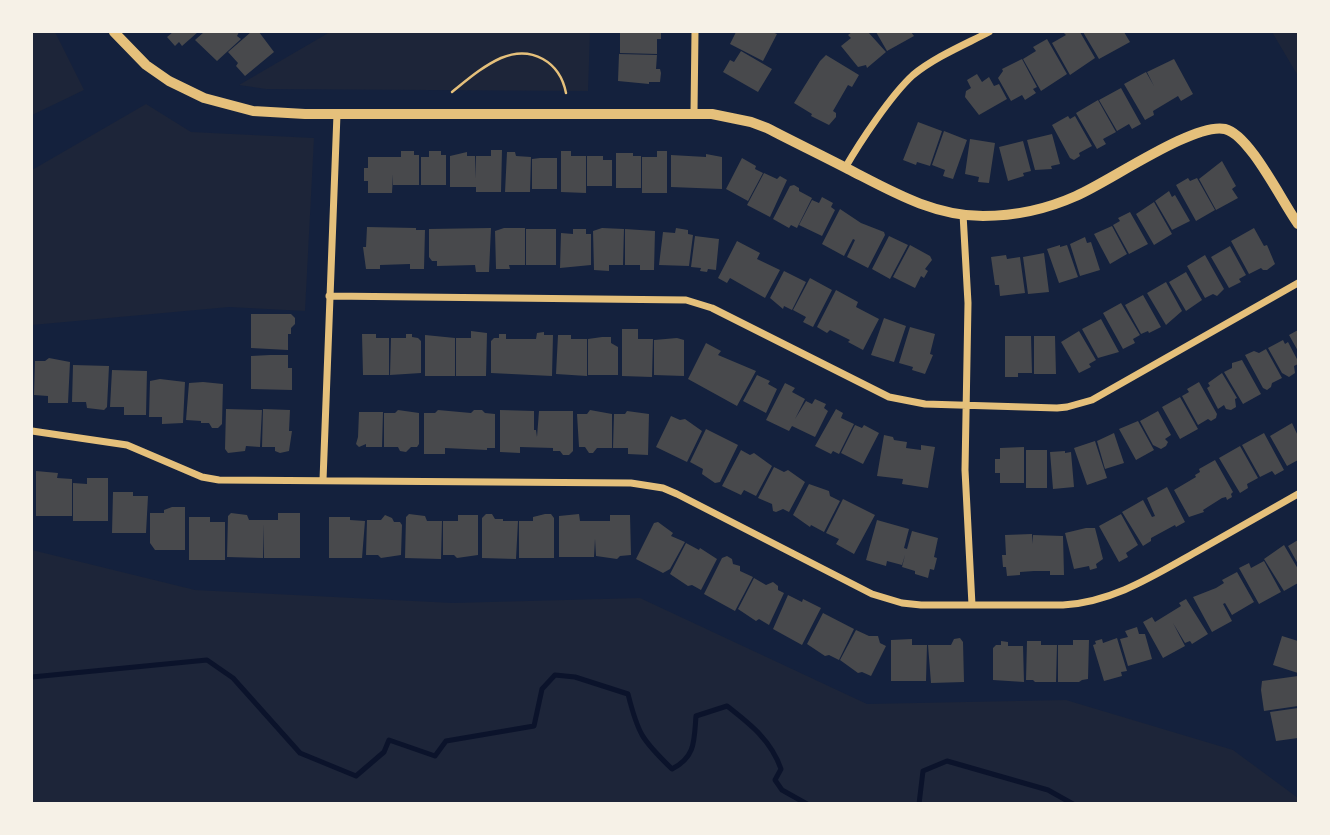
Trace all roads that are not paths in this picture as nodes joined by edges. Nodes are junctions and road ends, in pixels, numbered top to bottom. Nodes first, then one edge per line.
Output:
1 (114, 32) edge
2 (695, 32) edge
3 (989, 32) edge
4 (694, 112) junction
5 (337, 114) junction
6 (845, 168) junction
7 (963, 214) junction
8 (1298, 224) edge
9 (1298, 283) edge
10 (329, 296) junction
11 (967, 405) junction
12 (32, 431) edge
13 (323, 480) junction
14 (1298, 494) edge
15 (972, 605) junction

1 - 5 street
2 - 4 street
3 - 6 street
4 - 5 street
4 - 6 street
5 - 10 street
6 - 7 street
7 - 8 street
7 - 11 street
9 - 11 street
10 - 11 street
10 - 13 street
11 - 15 street
12 - 13 street
13 - 15 street
14 - 15 street

